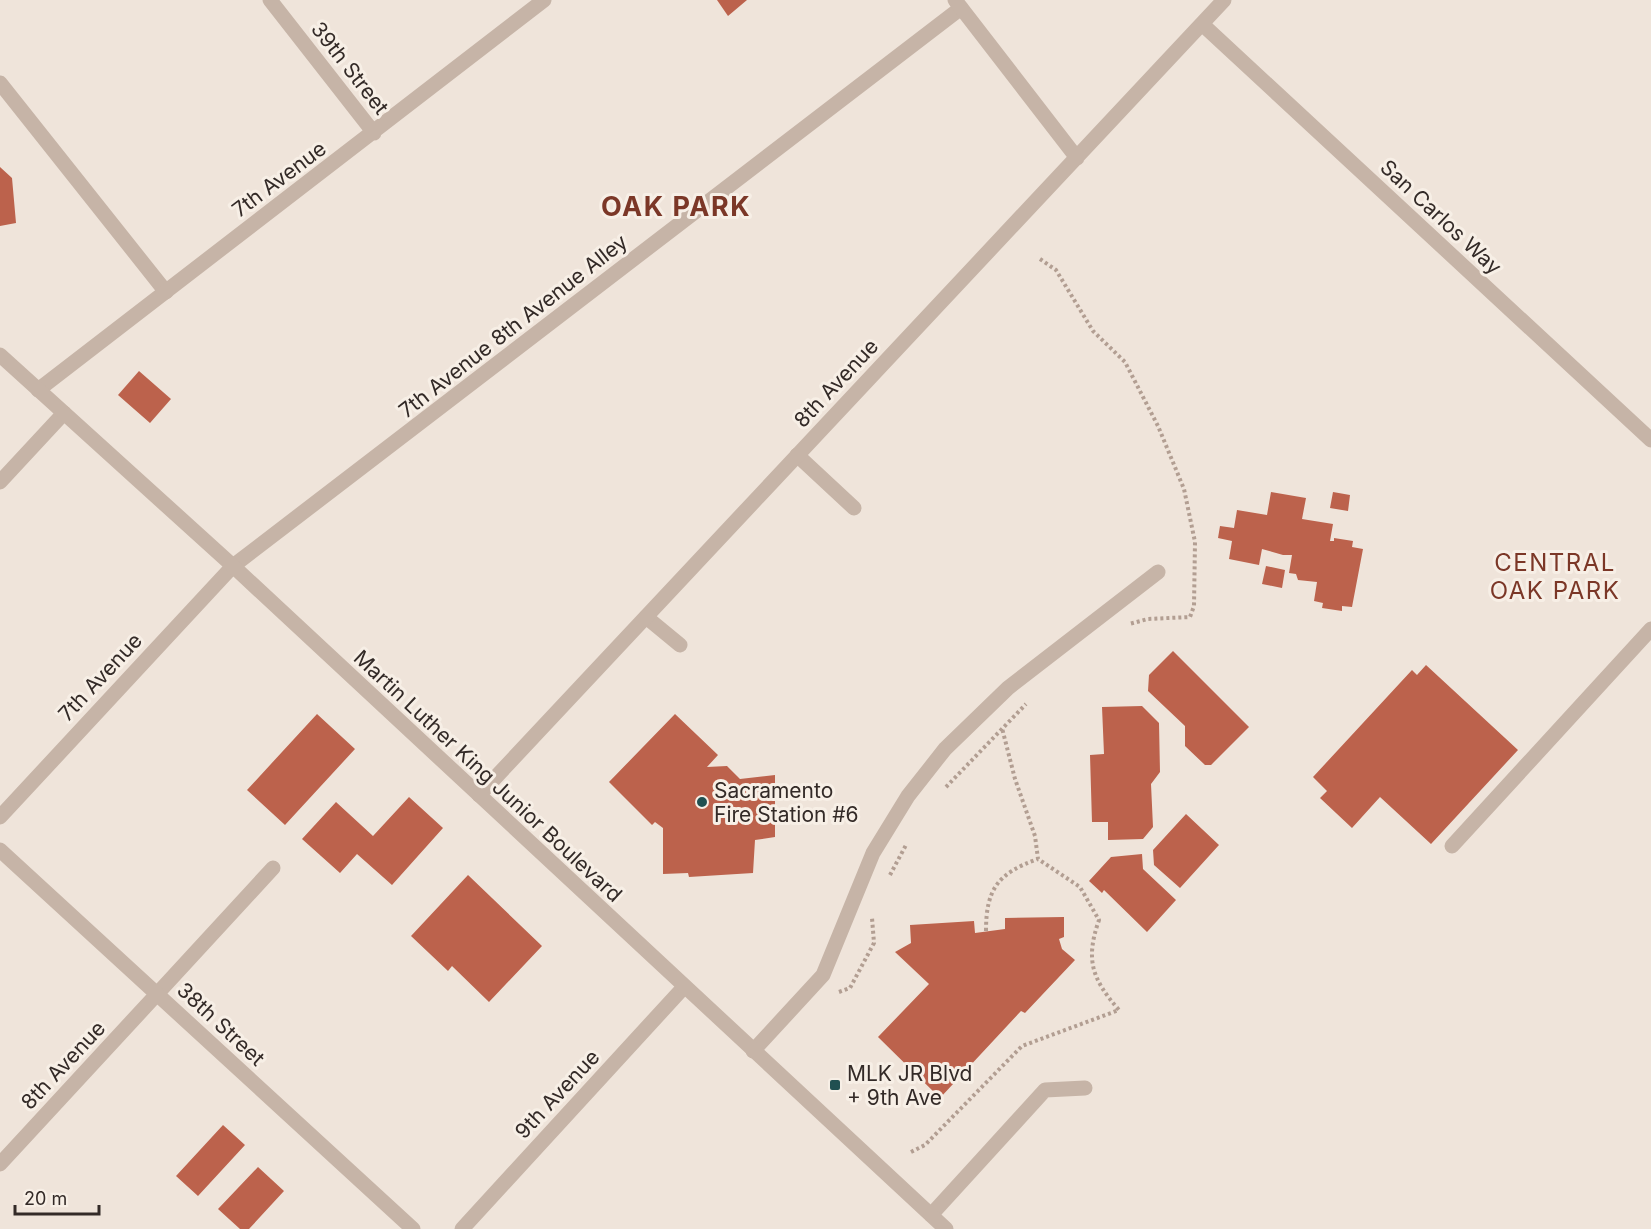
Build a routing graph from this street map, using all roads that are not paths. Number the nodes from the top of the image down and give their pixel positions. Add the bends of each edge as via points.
1 (270, 0) edge
2 (544, 0) edge
3 (1224, 0) edge
4 (958, 4) edge
5 (1202, 24) junction
6 (0, 83) edge
7 (374, 133) junction
8 (1077, 158) junction
9 (166, 292) junction
10 (0, 355) edge
11 (38, 390) junction
12 (64, 413) junction
13 (1651, 440) edge
14 (797, 455) junction
15 (0, 482) edge
16 (854, 508) dead end
17 (233, 566) junction
18 (1158, 572) dead end
19 (646, 617) junction
20 (1651, 629) edge
21 (680, 645) dead end
22 (479, 795) junction
23 (0, 817) edge
24 (1452, 846) dead end
25 (0, 849) edge
26 (273, 868) dead end
27 (684, 987) junction
28 (157, 994) junction
29 (753, 1051) junction
30 (1084, 1088) dead end
31 (0, 1164) edge
32 (931, 1215) junction
33 (413, 1229) edge
34 (462, 1229) edge
35 (946, 1229) edge

1 - 7 street, 39th Street
2 - 7 street, 7th Avenue
3 - 5 street, 8th Avenue
4 - 8 street
4 - 17 street, 7th Avenue 8th Avenue Alley
5 - 8 street, 8th Avenue
5 - 13 street, San Carlos Way
6 - 9 street
7 - 9 street, 7th Avenue
8 - 14 street, 8th Avenue
9 - 11 street, 7th Avenue
10 - 11 street, Martin Luther King Junior Boulevard
11 - 12 street, Martin Luther King Junior Boulevard
12 - 15 street
12 - 17 street, Martin Luther King Junior Boulevard
14 - 16 street
14 - 19 street, 8th Avenue
17 - 22 street, Martin Luther King Junior Boulevard
17 - 23 street, 7th Avenue
18 - 29 street via 1008,688 945,749 908,796 873,853 823,975
19 - 21 street
19 - 22 street, 8th Avenue
20 - 24 street
22 - 27 street, Martin Luther King Junior Boulevard
25 - 28 street, 38th Street
26 - 28 street, 8th Avenue
27 - 29 street, Martin Luther King Junior Boulevard
27 - 34 street, 9th Avenue
28 - 31 street, 8th Avenue
28 - 33 street, 38th Street
29 - 32 street, Martin Luther King Junior Boulevard
30 - 32 street via 1045,1090
32 - 35 street, Martin Luther King Junior Boulevard

